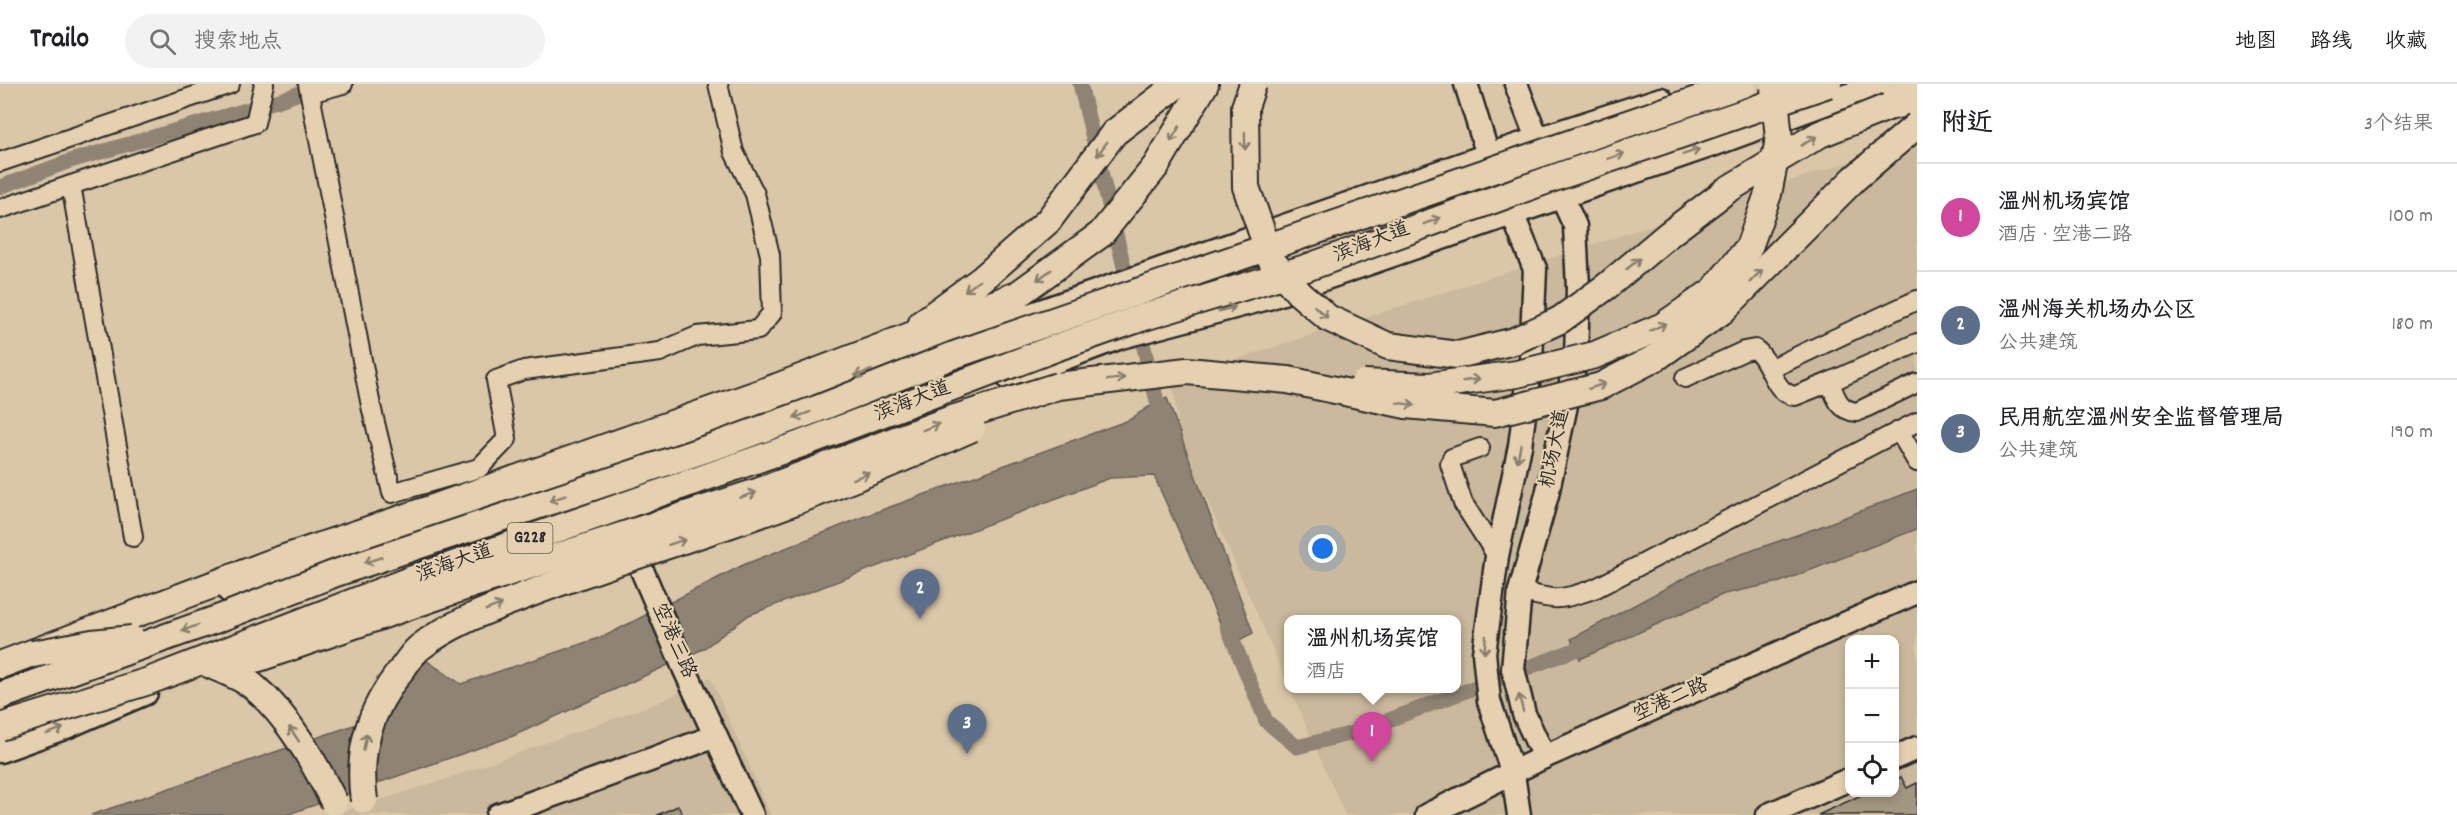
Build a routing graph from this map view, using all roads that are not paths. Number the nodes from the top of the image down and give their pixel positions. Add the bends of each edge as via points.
1 (230, 84) edge
2 (343, 84) edge
3 (718, 84) edge
4 (1178, 84) edge
5 (1205, 84) edge
6 (1253, 84) edge
7 (1466, 84) edge
8 (1516, 84) edge
9 (1705, 84) edge
10 (1743, 84) edge
11 (1774, 84) edge
12 (1828, 84) edge
13 (1879, 84) edge
14 (1917, 87) edge
15 (263, 90) edge
16 (310, 90) edge
17 (1917, 100) edge
18 (1802, 112) junction
19 (1917, 125) edge
20 (1537, 141) junction
21 (1488, 155) junction
22 (0, 162) edge
23 (71, 185) junction
24 (1562, 197) junction
25 (0, 209) edge
26 (1513, 214) junction
27 (1917, 300) edge
28 (1917, 343) edge
29 (892, 344) junction
30 (1770, 369) junction
31 (1685, 378) dead end
32 (1287, 380) junction
33 (1830, 382) junction
34 (1917, 383) edge
35 (1058, 386) junction
36 (1917, 422) edge
37 (1899, 431) junction
38 (1480, 448) dead end
39 (1917, 462) edge
40 (589, 468) junction
41 (613, 525) junction
42 (133, 537) dead end
43 (1497, 556) junction
44 (1520, 591) junction
45 (1917, 592) edge
46 (33, 654) junction
47 (0, 667) edge
48 (149, 681) junction
49 (0, 696) edge
50 (0, 727) edge
51 (709, 738) junction
52 (1917, 748) edge
53 (0, 751) edge
54 (1899, 756) edge
55 (1544, 757) junction
56 (1513, 774) junction
57 (1845, 780) edge
58 (368, 807) edge
59 (339, 811) edge
60 (498, 815) edge
61 (736, 815) edge
62 (752, 815) edge
63 (1427, 815) edge
64 (1520, 815) edge
65 (1768, 815) edge

1 - 22 street
2 - 16 street
3 - 16 street via 734,152 755,194 770,255 772,313 758,330 697,336 660,352 524,369 496,380 507,439 479,468 392,493 371,406
4 -> 29 highway via 1114,134 1048,221 982,279
5 -> 29 highway via 1156,166 1101,234 1017,295
6 -> 17 highway, bridge via 1245,107 1246,187 1272,261 1299,293 1328,318 1388,346 1458,355 1514,341 1560,320 1727,190 1820,134
7 - 21 main road, 机场大道
8 - 20 main road, 机场大道
9 - 20 main road
10 -> 49 highway, 滨海大道 / G228, bridge via 954,355 740,437 336,573
32 -> 11 highway, bridge via 1429,386 1517,374 1596,355 1663,326 1713,291 1749,247 1768,194 1779,139
48 -> 12 highway, 滨海大道 / G228, bridge via 413,579 801,444 1058,347 1306,268 1537,183
13 - 18 main road
14 - 18 main road
15 - 23 street via 255,123
24 -> 18 main road
32 -> 19 highway, bridge via 1406,405 1495,413 1601,386 1657,357 1722,311 1854,179
20 - 21 main road
20 - 24 main road, 机场大道
21 - 26 main road, 机场大道
21 -> 40 main road
23 - 25 street
23 - 42 street
24 - 26 main road
24 - 44 main road, 机场大道 via 1575,226 1576,358 1547,495
41 -> 26 main road via 1121,338 1268,298
26 -> 43 main road, 机场大道 via 1535,269 1535,280 1531,361 1520,446
27 - 30 street
28 - 33 street
29 - 46 highway, bridge via 273,562
30 - 31 street via 1759,352 1749,350
30 - 33 street via 1778,385 1790,395
35 -> 32 highway via 1187,371
33 - 34 street via 1838,402 1850,412
48 -> 35 highway, bridge via 259,658 760,491 949,420
58 -> 35 highway, bridge via 361,774 365,737 378,705 418,649 463,619 604,565 831,488 980,425
36 - 37 street
37 - 39 street
37 - 44 street via 1596,588 1551,600
38 - 43 street via 1452,458 1450,464 1463,503
40 - 41 main road, 空港三路
40 - 47 main road
41 - 51 main road, 空港三路
53 -> 41 main road via 132,698
43 -> 56 main road, 机场大道 via 1484,653 1489,701
55 -> 44 main road, 机场大道 via 1524,714 1512,669
45 - 55 main road, 空港二路
46 - 47 highway
59 -> 46 highway, bridge via 287,723 254,687 194,657 133,639
48 - 50 highway, 滨海大道 / G228, bridge
51 - 60 main road
51 - 61 main road, 空港三路
51 - 62 main road, 空港三路
52 - 54 main road
55 - 56 main road, 空港二路
56 - 63 main road, 空港二路
56 - 64 main road, 机场大道
57 - 65 main road

